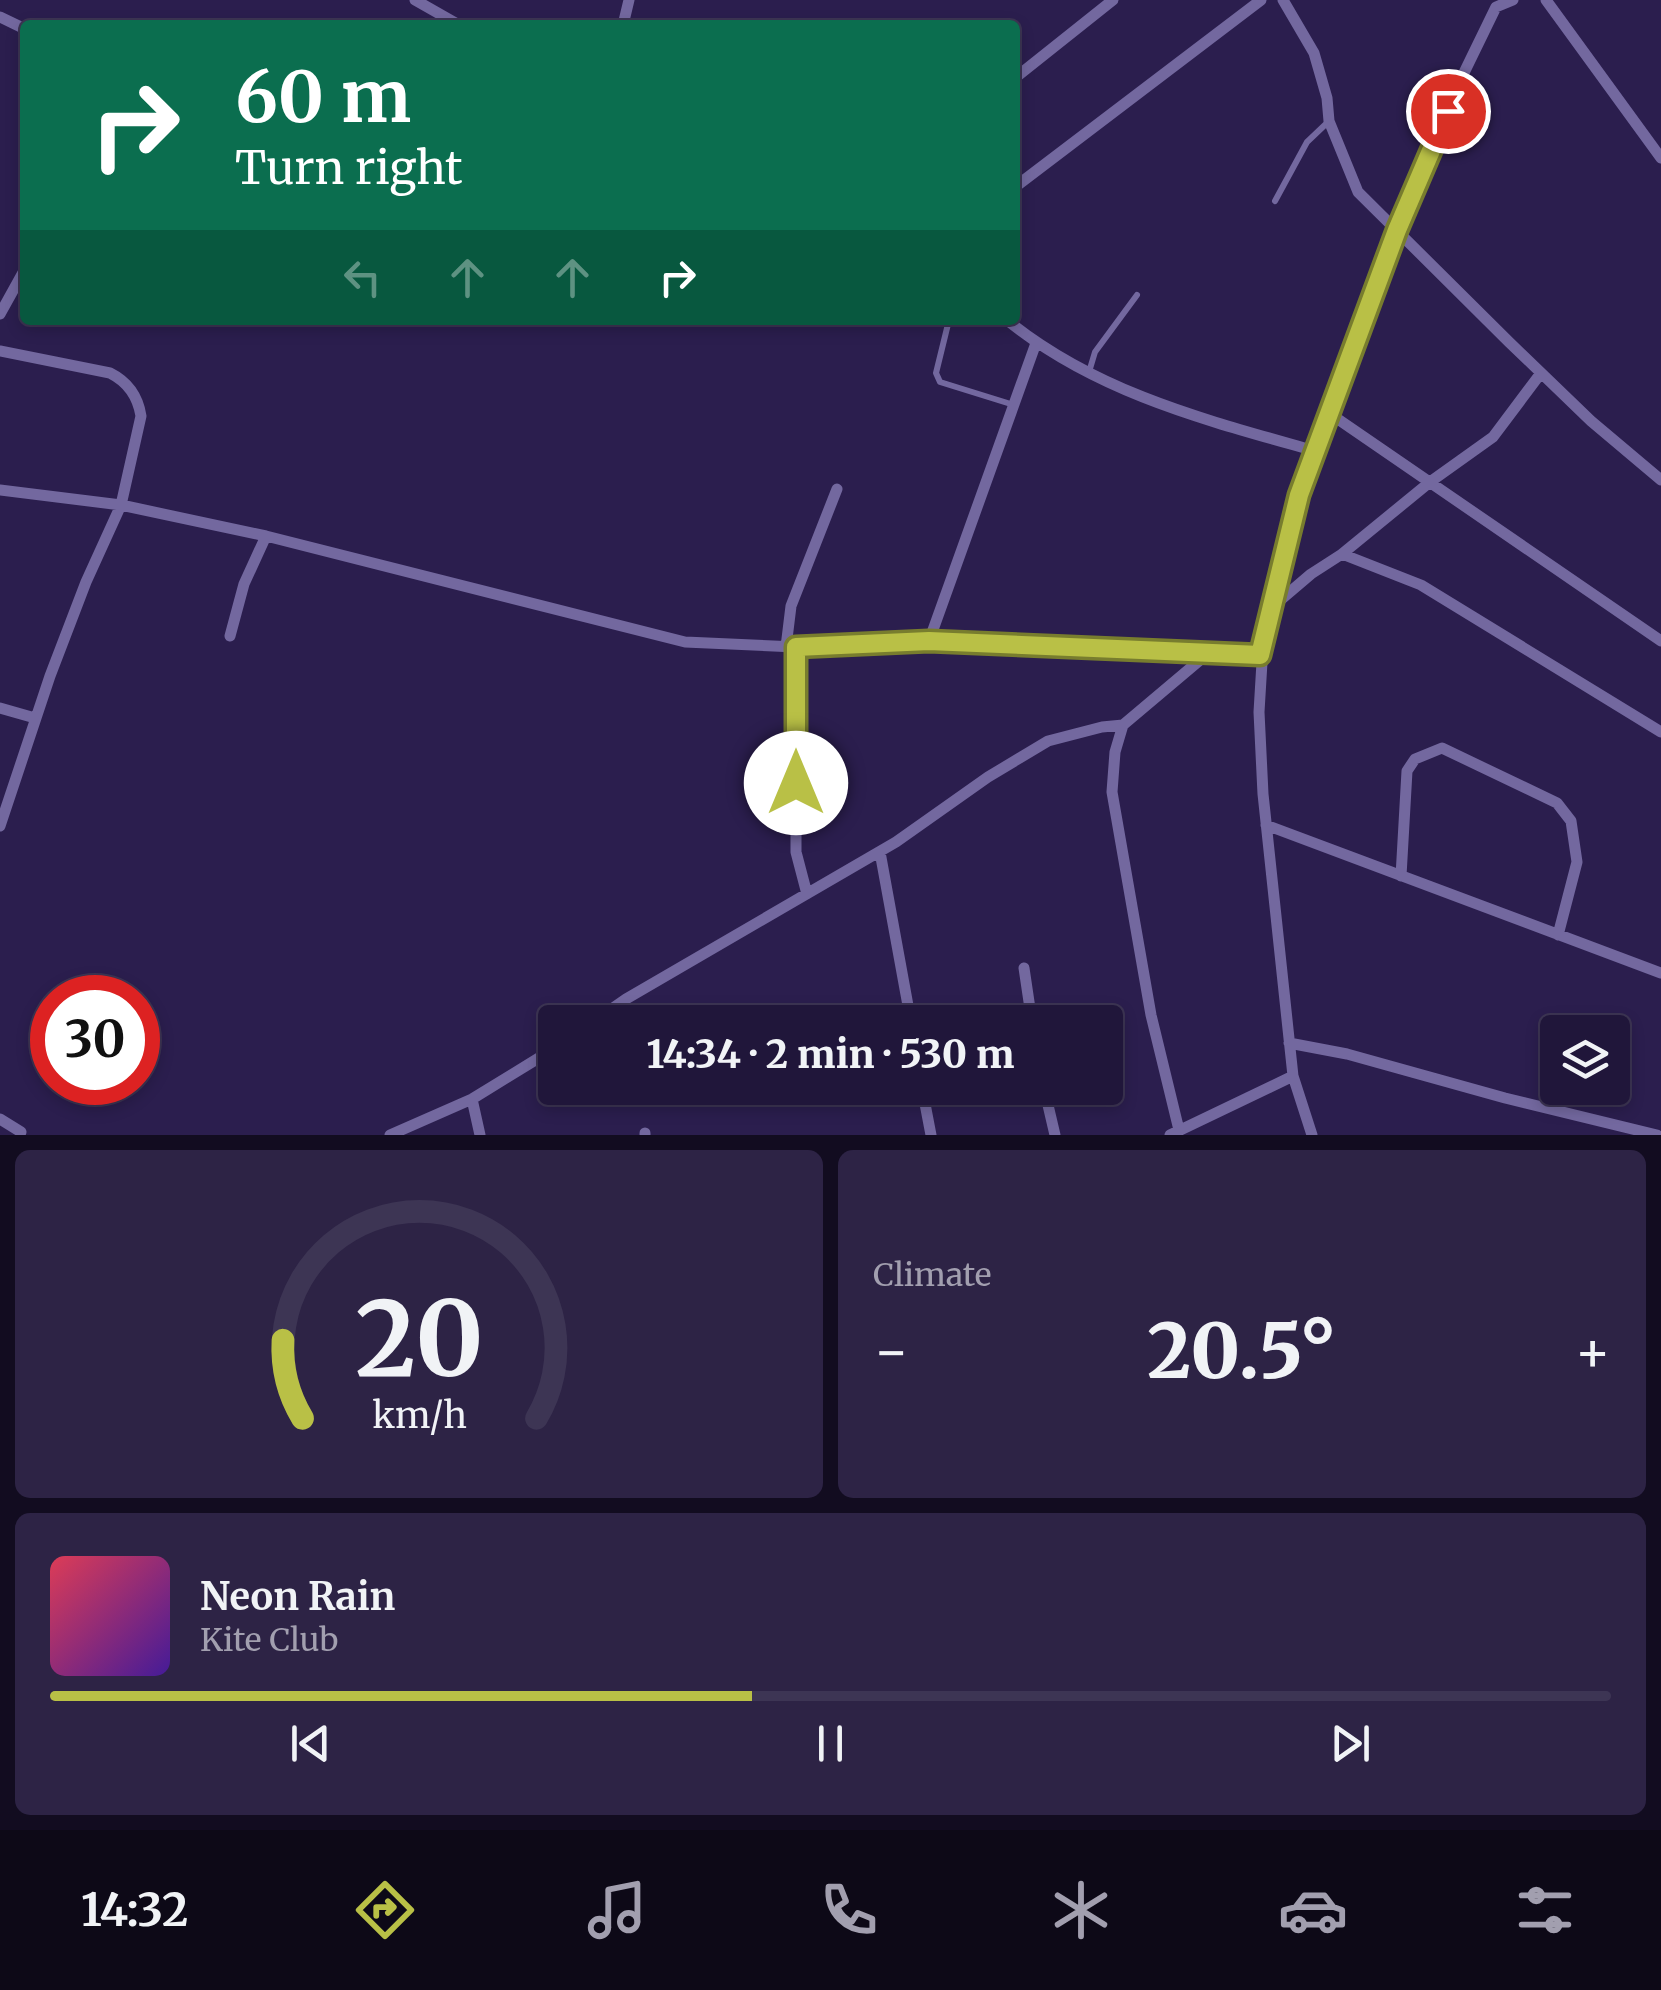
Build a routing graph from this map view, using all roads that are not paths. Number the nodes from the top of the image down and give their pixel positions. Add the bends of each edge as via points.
1 (415, 0) edge
2 (1112, 0) edge
3 (1262, 0) edge
4 (1282, 0) edge
5 (1512, 0) edge
6 (1546, 0) edge
7 (1496, 3) edge
8 (450, 20) edge
9 (1020, 74) edge
10 (1329, 120) junction
11 (1661, 158) edge
12 (1020, 183) edge
13 (1275, 201) dead end
14 (1397, 230) junction
15 (20, 278) edge
16 (1137, 295) dead end
17 (0, 314) edge
18 (948, 325) edge
19 (1013, 325) edge
20 (1036, 343) junction
21 (0, 350) edge
22 (1541, 372) junction
23 (1089, 373) junction
24 (1014, 405) junction
25 (1330, 414) junction
26 (1315, 450) junction
27 (1661, 480) edge
28 (1430, 482) junction
29 (0, 490) edge
30 (837, 490) dead end
31 (121, 505) junction
32 (266, 536) junction
33 (1342, 554) junction
34 (1270, 610) junction
35 (230, 636) dead end
36 (929, 641) junction
37 (1661, 641) edge
38 (791, 647) junction
39 (1206, 655) junction
40 (1260, 655) junction
41 (0, 708) edge
42 (35, 718) junction
43 (1124, 725) junction
44 (1661, 732) edge
45 (1266, 825) junction
46 (0, 826) edge
47 (880, 852) junction
48 (1401, 876) junction
49 (807, 894) junction
50 (1558, 935) junction
51 (1024, 968) dead end
52 (1661, 973) edge
53 (621, 1005) edge
54 (907, 1005) edge
55 (1029, 1005) edge
56 (1289, 1043) junction
57 (538, 1058) edge
58 (1293, 1076) junction
59 (472, 1099) junction
60 (925, 1105) edge
61 (1048, 1105) edge
62 (0, 1119) edge
63 (21, 1132) dead end
64 (1175, 1132) edge
65 (390, 1135) edge
66 (480, 1135) edge
67 (931, 1135) edge
68 (1055, 1135) edge
69 (1313, 1135) edge
70 (1656, 1135) edge

1 - 8 street
2 - 9 street
3 - 12 street
4 - 10 street via 1314,54
5 - 7 street
6 - 11 street
7 - 14 street
10 - 13 lane via 1307,142
10 - 14 street via 1358,192
14 - 22 street
14 - 25 street
15 - 17 street
16 - 23 lane via 1095,352
18 - 24 lane via 936,372 940,382
19 - 20 street
20 - 23 street
20 - 24 street
21 - 31 street via 110,373 132,391 141,416
22 - 27 street
22 - 28 street via 1493,437
23 - 26 street via 1191,417
24 - 36 street
25 - 26 street
25 - 28 street
26 - 34 street
28 - 33 street
28 - 37 street
29 - 31 street
30 - 38 street via 790,606
31 - 32 street
31 - 42 street
32 - 35 street
32 - 38 street via 685,642
33 - 34 street
33 - 44 street via 1422,586
34 - 40 street
36 - 38 street
36 - 39 street
38 - 49 street via 796,852
39 - 40 street
39 - 43 street
40 - 45 street
41 - 42 street
42 - 46 street
43 - 47 street via 1048,742
43 - 64 street via 1112,792
45 - 48 street
45 - 56 street
47 - 49 street
47 - 54 street
48 - 50 street
48 - 50 street via 1407,772 1415,760 1442,748 1557,803 1572,821 1578,862
49 - 53 street
50 - 52 street
51 - 55 street
56 - 58 street
56 - 70 street
57 - 59 street
58 - 64 street
58 - 69 street
59 - 65 street
59 - 66 street
60 - 67 street
61 - 68 street
62 - 63 street

